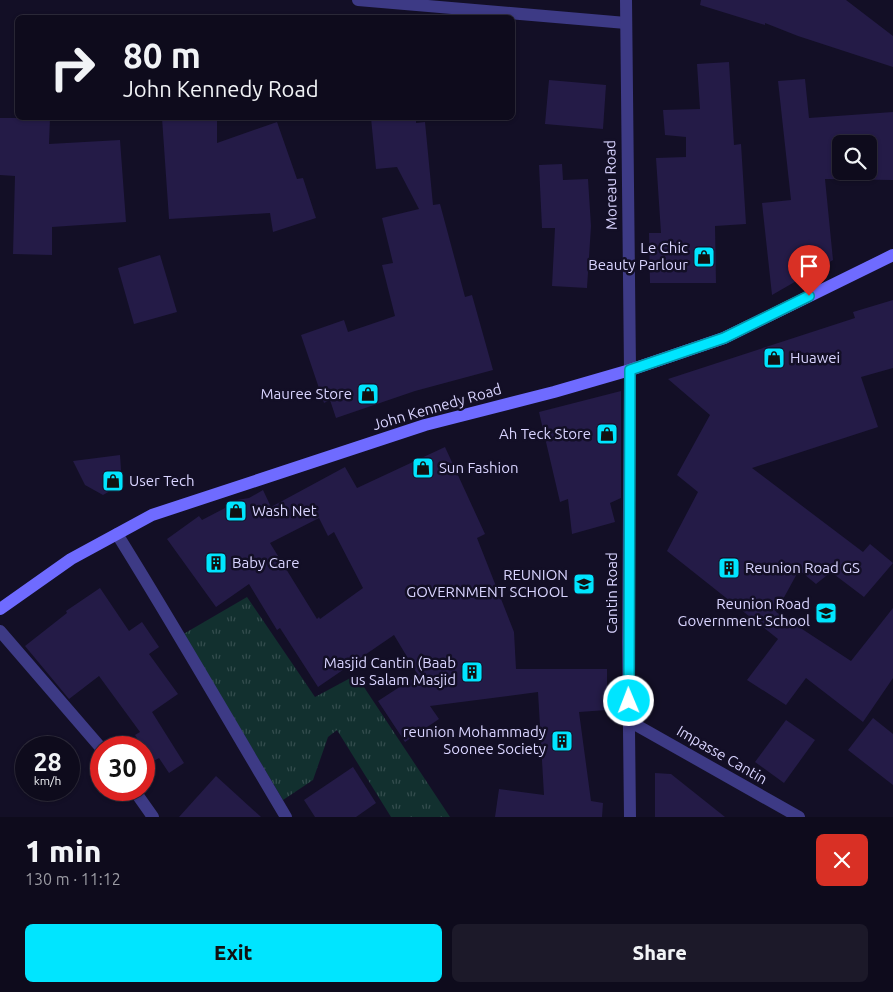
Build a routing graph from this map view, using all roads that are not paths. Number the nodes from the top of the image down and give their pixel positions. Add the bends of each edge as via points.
1 (358, 0) edge
2 (626, 0) edge
3 (626, 23) junction
4 (893, 254) edge
5 (630, 370) junction
6 (117, 534) junction
7 (0, 609) edge
8 (0, 631) edge
9 (629, 721) junction
10 (91, 736) edge
11 (142, 801) edge
12 (153, 817) edge
13 (286, 817) edge
14 (630, 817) edge
15 (799, 817) edge

1 - 3 street
2 - 3 street, Moreau Road
3 - 5 street, Moreau Road
4 - 5 main road, John Kennedy Road via 724,338
5 - 6 main road, John Kennedy Road via 398,434 152,515
5 - 9 street, Cantin Road
6 - 7 main road, John Kennedy Road via 71,559
6 - 13 street
8 - 10 street
9 - 14 street, Cantin Road
9 - 15 street, Impasse Cantin
11 - 12 street

